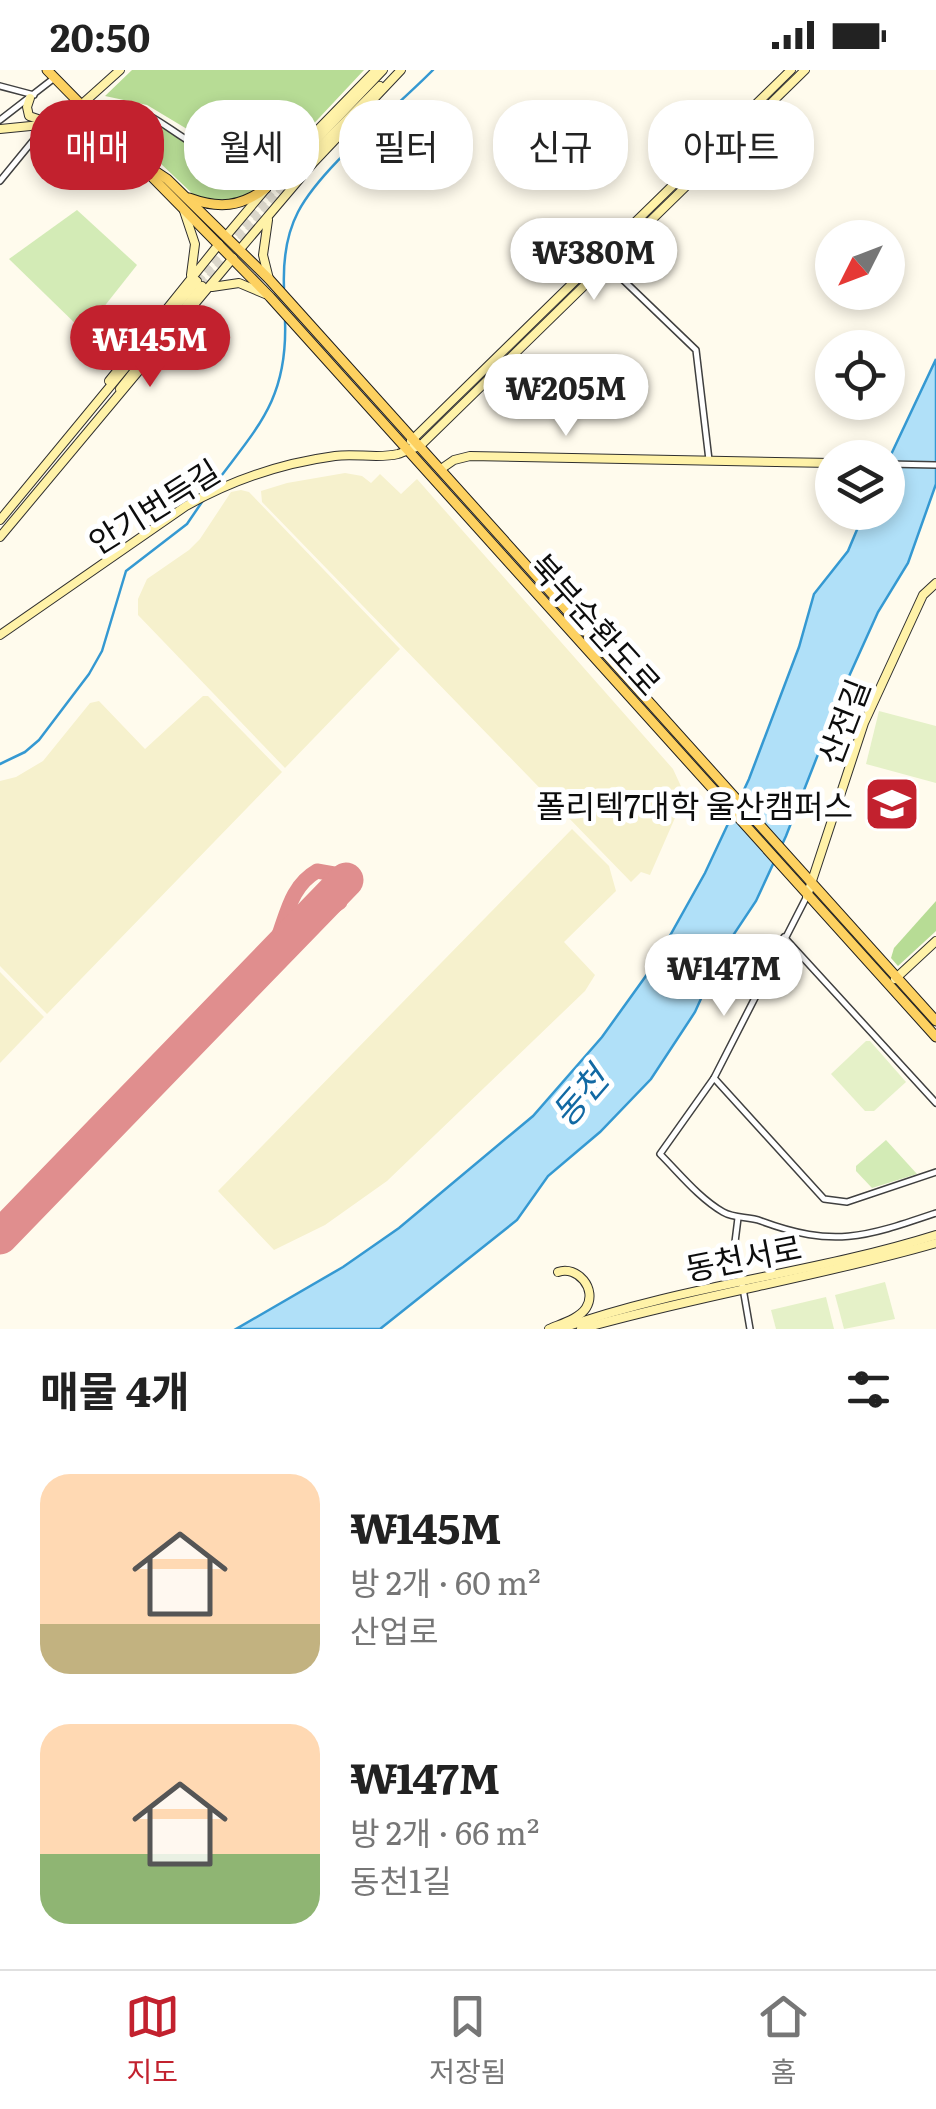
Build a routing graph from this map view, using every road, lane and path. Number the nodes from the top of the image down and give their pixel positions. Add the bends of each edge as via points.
1 (120, 70) edge
2 (380, 70) edge
3 (399, 70) edge
4 (791, 70) edge
5 (805, 70) edge
6 (51, 74) edge
7 (0, 86) edge
8 (32, 97) junction
9 (30, 100) edge
10 (80, 100) edge
11 (90, 100) edge
12 (0, 120) edge
13 (30, 127) edge
14 (0, 129) edge
15 (319, 132) edge
16 (30, 148) edge
17 (164, 179) edge
18 (0, 181) edge
19 (164, 187) edge
20 (263, 190) edge
21 (264, 190) edge
22 (185, 196) junction
23 (182, 207) junction
24 (274, 207) junction
25 (576, 228) dead end
26 (223, 239) junction
27 (241, 248) junction
28 (233, 258) junction
29 (604, 260) junction
30 (271, 281) junction
31 (186, 285) junction
32 (201, 287) junction
33 (272, 299) junction
34 (416, 442) junction
35 (407, 449) junction
36 (59, 455) junction
37 (708, 460) junction
38 (815, 463) edge
39 (905, 464) edge
40 (936, 465) edge
41 (441, 469) junction
42 (0, 520) edge
43 (0, 537) edge
44 (936, 583) edge
45 (0, 635) edge
46 (699, 766) junction
47 (813, 886) junction
48 (807, 896) junction
49 (784, 938) junction
50 (936, 943) edge
51 (892, 981) junction
52 (936, 1021) edge
53 (936, 1037) edge
54 (714, 1078) junction
55 (936, 1104) edge
56 (936, 1172) edge
57 (936, 1213) edge
58 (738, 1218) junction
59 (936, 1235) edge
60 (936, 1243) edge
61 (558, 1272) dead end
62 (742, 1285) junction
63 (549, 1329) edge
64 (560, 1329) edge
65 (582, 1329) edge
66 (750, 1329) edge

1 - 11 main road
2 - 3 main road via 307,155
2 - 15 main road
3 - 24 main road
4 - 29 main road
5 - 29 main road
6 - 8 street
6 - 10 main road
7 - 8 street
8 - 9 main road
8 - 12 street
13 - 14 main road
16 - 18 street
17 - 22 main road
19 - 23 main road
20 - 22 main road via 228,206
21 - 26 main road
22 - 26 main road
23 - 26 main road
23 - 31 main road via 195,244
24 - 27 main road
24 - 30 main road via 263,255
25 - 29 street
26 - 27 main road, 북부순환도로
26 - 28 main road, 북부순환도로
26 - 31 main road
27 - 28 main road
27 - 30 main road, 북부순환도로
28 - 32 main road
28 - 33 main road, 북부순환도로
29 - 34 main road
29 - 37 street via 696,350
30 - 34 main road, 북부순환도로
31 - 36 main road
32 - 33 main road via 232,283
32 - 36 main road via 105,415
33 - 35 main road, 북부순환도로
34 - 35 main road
34 - 41 main road, 북부순환도로
35 - 45 main road, 안기번득길 via 317,459 229,484 186,506
35 - 46 main road, 북부순환도로
36 - 42 main road
36 - 43 main road
37 - 38 main road
37 - 41 main road via 470,456
39 - 40 street
41 - 46 main road, 북부순환도로
44 - 47 main road, 산전길 via 923,595 864,723
46 - 47 main road, 북부순환도로
46 - 48 main road, 북부순환도로
47 - 48 main road, 산전길
47 - 51 main road, 북부순환도로
48 - 49 street
48 - 51 main road, 북부순환도로
49 - 54 street
49 - 55 street
50 - 51 main road
51 - 52 main road, 북부순환도로
51 - 53 main road, 북부순환도로
54 - 56 street via 817,1193 832,1201 848,1202
54 - 58 street via 660,1154 710,1203
57 - 58 street via 828,1238
58 - 62 street
59 - 62 main road, 동천서로
60 - 62 main road, 동천서로 via 846,1268
61 - 63 main road via 576,1272 589,1302
62 - 64 main road, 동천서로 via 680,1292
62 - 65 main road, 동천서로
62 - 66 street

